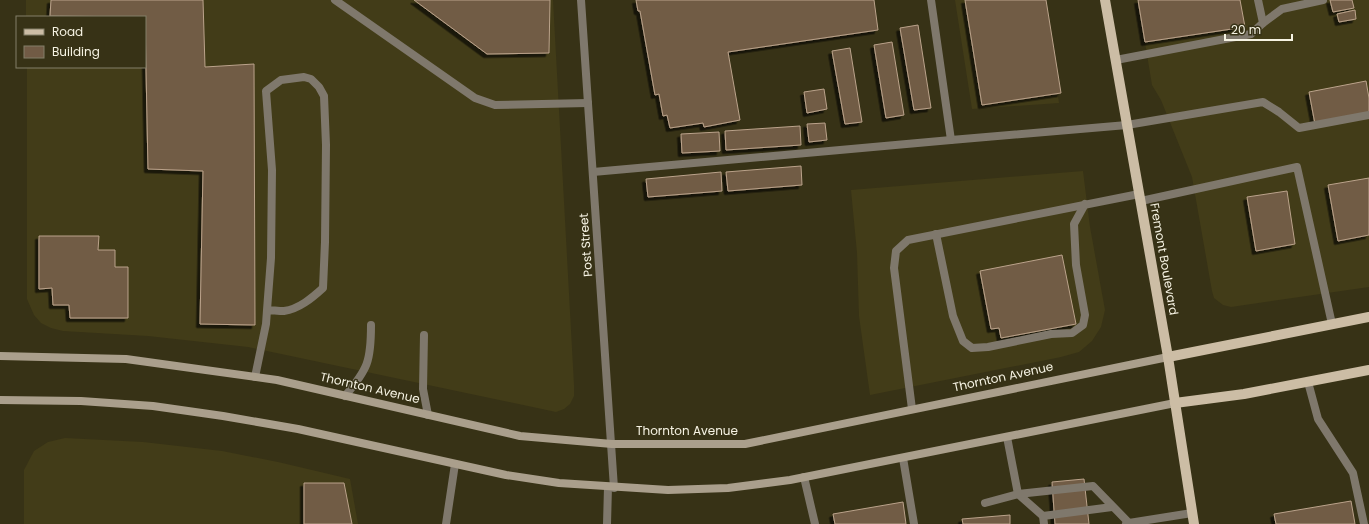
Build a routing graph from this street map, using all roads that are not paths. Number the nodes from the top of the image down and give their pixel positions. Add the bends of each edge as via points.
1 (335, 0) edge
2 (581, 0) edge
3 (931, 0) edge
4 (1105, 0) edge
5 (1258, 0) edge
6 (1323, 0) edge
7 (1263, 22) junction
8 (1116, 60) junction
9 (588, 103) junction
10 (1369, 115) edge
11 (1127, 125) junction
12 (951, 140) junction
13 (593, 172) junction
14 (1140, 198) junction
15 (1085, 204) junction
16 (936, 234) junction
17 (267, 310) junction
18 (1369, 317) edge
19 (1332, 324) junction
20 (371, 326) dead end
21 (424, 335) dead end
22 (0, 356) edge
23 (1168, 357) junction
24 (1369, 370) edge
25 (255, 377) junction
26 (1308, 382) junction
27 (345, 396) junction
28 (0, 400) edge
29 (1175, 403) junction
30 (912, 410) junction
31 (428, 415) junction
32 (1007, 437) junction
33 (612, 444) junction
34 (904, 458) junction
35 (455, 464) junction
36 (804, 477) junction
37 (611, 487) junction
38 (1018, 494) junction
39 (985, 503) dead end
40 (1112, 507) junction
41 (1192, 513) junction
42 (1043, 520) edge
43 (1127, 523) edge
44 (446, 524) edge
45 (607, 524) edge
46 (815, 524) edge
47 (914, 524) edge
48 (1194, 524) edge
49 (1364, 524) edge

1 - 9 street via 475,98 495,105
2 - 9 street, Post Street
3 - 12 street
4 - 8 main road, Fremont Boulevard
5 - 7 street
6 - 7 street via 1282,9
7 - 8 street via 1251,34
8 - 11 main road, Fremont Boulevard
9 - 13 street, Post Street
10 - 11 street via 1299,128 1263,102
11 - 12 street
11 - 14 main road, Fremont Boulevard
12 - 13 street
13 - 33 street, Post Street
14 - 15 street
14 - 19 street via 1297,167
14 - 23 main road, Fremont Boulevard
15 - 16 street
15 - 16 street via 1074,224 1076,265 1085,315 1083,325 1072,333 1051,334 988,348 972,348 963,341 953,316
16 - 30 street via 908,240 896,251 894,268
17 - 17 street via 284,311 301,305 323,288 326,145 324,96 311,79 304,77 282,80 266,91 272,170
17 - 25 street
18 - 19 main road, Thornton Avenue
19 - 23 main road, Thornton Avenue
20 - 27 street via 371,346 367,364 360,378
21 - 31 street via 423,389
22 - 25 street, Thornton Avenue via 126,359
23 - 29 main road, Fremont Boulevard
23 - 30 street, Thornton Avenue
24 - 26 main road
25 - 27 street, Thornton Avenue
26 - 29 main road
26 - 49 street via 1318,419 1353,473
27 - 31 street, Thornton Avenue
28 - 35 street via 81,401 153,406 298,429
29 - 32 street
29 - 41 main road, Fremont Boulevard
30 - 33 street, Thornton Avenue via 745,444
31 - 33 street, Thornton Avenue via 520,436
32 - 34 street
32 - 38 street
33 - 37 street, Post Street
34 - 36 street
34 - 47 street
35 - 37 street via 559,483
35 - 44 street
36 - 37 street via 728,488 668,490
36 - 46 street
37 - 45 street, Post Street
38 - 39 street
38 - 40 street via 1093,486
38 - 42 street
40 - 42 street
40 - 43 street
41 - 43 street
41 - 48 main road, Fremont Boulevard

